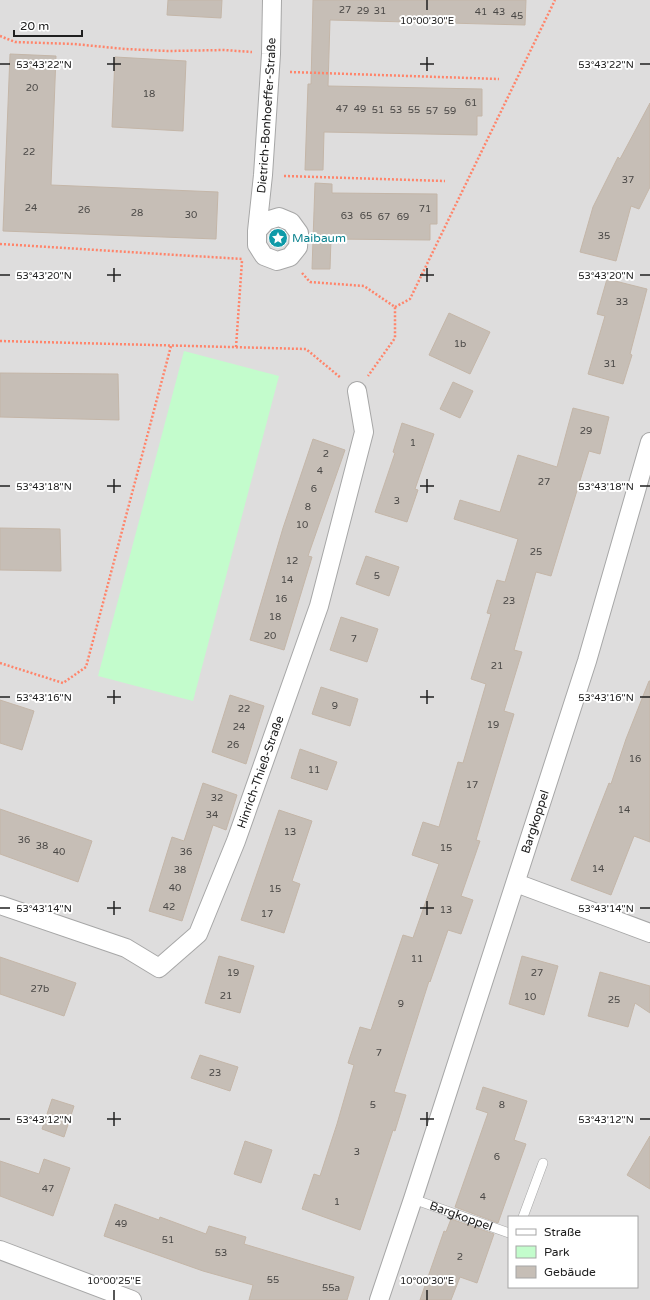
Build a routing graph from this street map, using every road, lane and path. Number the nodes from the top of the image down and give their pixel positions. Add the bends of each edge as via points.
1 (272, 0) edge
2 (555, 0) edge
3 (0, 36) edge
4 (270, 63) junction
5 (499, 79) dead end
6 (263, 175) junction
7 (445, 181) dead end
8 (257, 238) junction
9 (0, 244) edge
10 (290, 257) junction
11 (242, 259) junction
12 (395, 307) junction
13 (0, 341) edge
14 (171, 346) junction
15 (236, 347) junction
16 (357, 391) junction
17 (650, 442) edge
18 (0, 663) edge
19 (516, 883) junction
20 (0, 905) edge
21 (650, 933) edge
22 (543, 1164) dead end
23 (413, 1199) junction
24 (524, 1216) edge
25 (508, 1233) edge
26 (0, 1250) edge
27 (129, 1299) edge
28 (379, 1300) edge

1 - 4 street, Dietrich-Bonhoeffer-Straße
2 - 12 path via 410,299
3 - 4 path via 14,42 124,49 224,50
4 - 5 path
4 - 6 street, Dietrich-Bonhoeffer-Straße
6 - 7 path
6 - 8 street, Dietrich-Bonhoeffer-Straße
8 - 10 street via 264,256 277,261
8 - 10 street via 266,221 279,217 292,222 299,233 298,247
8 - 11 path
9 - 11 path
10 - 12 path via 310,282 364,286
11 - 15 path
12 - 16 path via 395,338
13 - 14 path
14 - 15 path
14 - 18 path via 86,667 63,683
15 - 16 path via 306,349
16 - 20 street, Hinrich-Thieß-Straße via 364,432 319,606 236,841 198,934 159,968 126,948
17 - 19 street, Bargkoppel via 587,661
19 - 21 street
19 - 23 street, Bargkoppel
22 - 24 lane
23 - 25 lane, Bargkoppel
23 - 28 street, Bargkoppel
26 - 27 street

